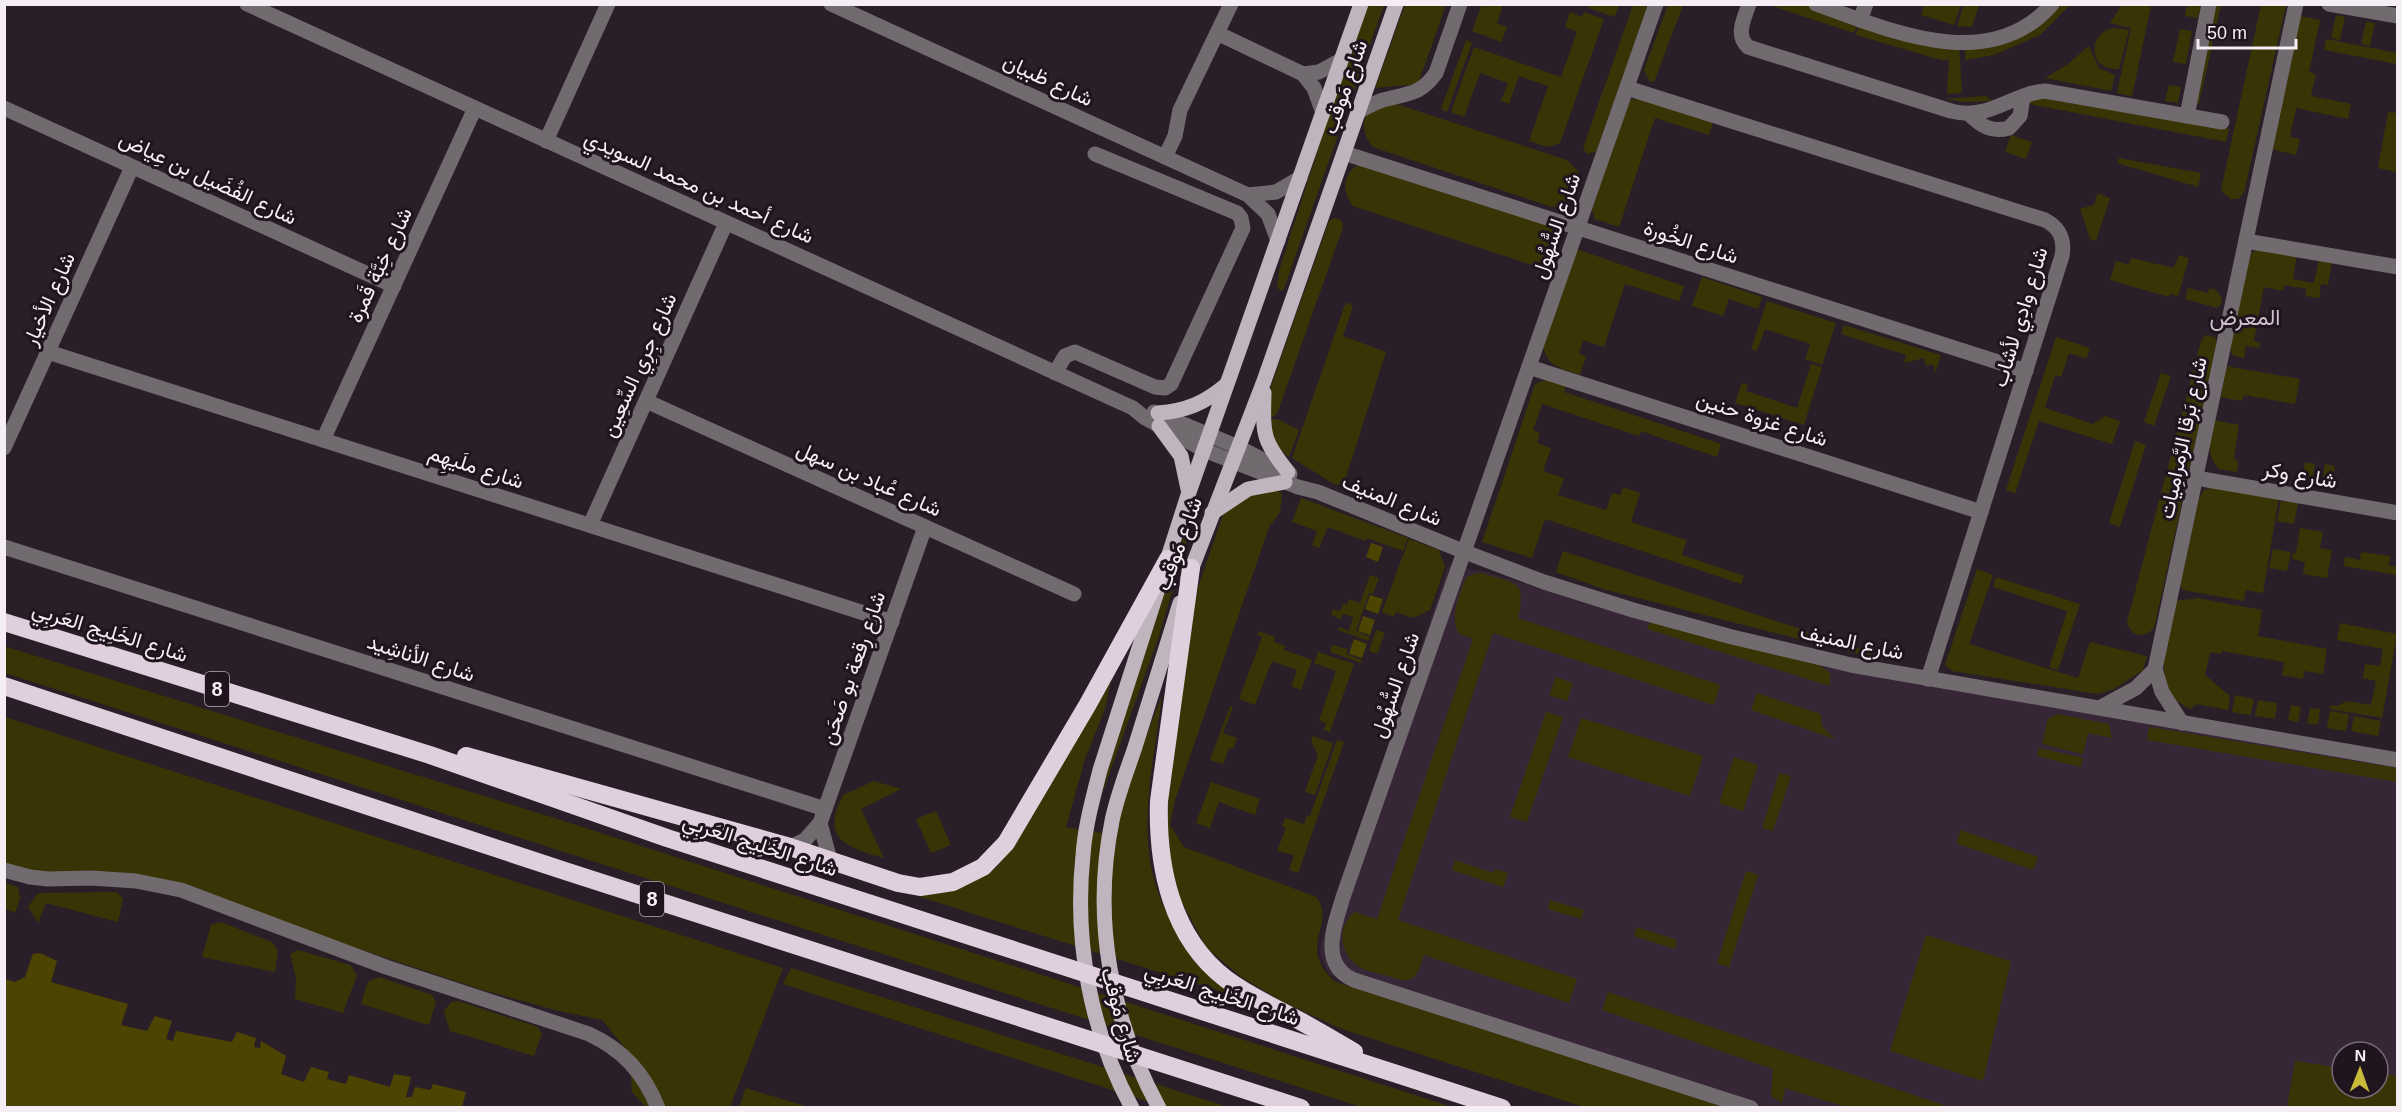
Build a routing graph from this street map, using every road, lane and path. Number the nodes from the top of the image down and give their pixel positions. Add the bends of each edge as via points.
1 (248, 4) edge
2 (609, 4) edge
3 (831, 4) edge
4 (1231, 4) edge
5 (1396, 4) edge
6 (1460, 4) edge
7 (1656, 4) edge
8 (1749, 4) edge
9 (1816, 4) edge
10 (1866, 4) edge
11 (2052, 4) edge
12 (2209, 4) edge
13 (2296, 4) edge
14 (2328, 4) edge
15 (1359, 6) edge
16 (2397, 16) edge
17 (1860, 20) junction
18 (1217, 33) junction
19 (1341, 60) junction
20 (1303, 74) junction
21 (1627, 88) junction
22 (2023, 97) junction
23 (4, 108) edge
24 (475, 108) junction
25 (1358, 112) junction
26 (1323, 113) junction
27 (1969, 114) junction
28 (2187, 116) junction
29 (2222, 122) dead end
30 (546, 141) junction
31 (1344, 153) junction
32 (1095, 154) dead end
33 (1161, 155) junction
34 (132, 167) junction
35 (1147, 175) junction
36 (1300, 178) junction
37 (1248, 195) junction
38 (726, 223) junction
39 (1578, 228) junction
40 (1278, 241) junction
41 (2246, 241) junction
42 (2397, 267) edge
43 (394, 286) junction
44 (48, 352) junction
45 (1529, 367) junction
46 (2026, 371) junction
47 (1055, 373) junction
48 (1264, 381) junction
49 (1228, 383) junction
50 (646, 401) junction
51 (1159, 420) junction
52 (1210, 434) junction
53 (323, 440) junction
54 (4, 448) edge
55 (1204, 450) junction
56 (1235, 454) junction
57 (1286, 477) junction
58 (2196, 478) junction
59 (1188, 495) junction
60 (1981, 512) junction
61 (1212, 513) junction
62 (2397, 513) edge
63 (590, 525) junction
64 (925, 527) junction
65 (4, 547) edge
66 (1465, 552) junction
67 (1168, 559) junction
68 (1191, 568) junction
69 (1074, 594) dead end
70 (4, 622) edge
71 (892, 622) junction
72 (2155, 669) junction
73 (1928, 679) junction
74 (4, 686) edge
75 (2101, 707) junction
76 (2182, 723) junction
77 (430, 755) junction
78 (2397, 760) edge
79 (823, 816) junction
80 (790, 847) junction
81 (830, 860) junction
82 (4, 870) edge
83 (1387, 1071) junction
84 (658, 1107) edge
85 (1132, 1107) edge
86 (1159, 1107) edge
87 (1301, 1107) edge
88 (1502, 1107) edge
89 (1751, 1107) edge

1 - 24 street, شارع أحمد بن محمد السويدي
2 - 30 street
3 - 33 street, شارع ظبيان
4 - 18 street
5 - 25 main road, شارع مَوقب
6 - 25 street via 1436,73 1429,82 1412,94 1380,101
7 - 21 street, شارع السُّهُول
8 - 27 street via 1740,32 1748,47
9 - 17 street
10 - 17 street
11 - 17 street via 2027,26 1980,43 1929,40
12 - 28 street
13 - 41 street, شارع بَرقا الرَّمرامِيات
14 - 16 street
15 - 19 main road, شارع مَوقب
18 - 20 street
18 - 33 street via 1180,110 1175,136
19 - 20 street via 1319,72
19 - 26 main road, شارع مَوقب
20 - 26 street via 1314,88
21 - 39 street, شارع السُّهُول
21 - 46 street, شارع وادِي لأشاب via 2053,224 2063,238 2062,256
22 - 27 street via 1989,111
22 - 27 street via 2020,117 2001,131 1991,130
22 - 28 street via 2053,92
23 - 34 street, شارع الفُضَيل بن عِياض
24 - 30 street, شارع أحمد بن محمد السويدي
24 - 43 street, شارع خِبَّة قَمرة
25 - 31 main road, شارع مَوقب
26 - 36 main road, شارع مَوقب
28 - 29 street
30 - 38 street, شارع أحمد بن محمد السويدي
31 - 39 street, شارع الخُورة
31 - 48 main road, شارع مَوقب
32 - 35 street
33 - 35 street
33 - 37 street, شارع ظبيان
34 - 43 street, شارع الفُضَيل بن عِياض
34 - 44 street, شارع الأخيار
35 - 47 street via 1237,213 1243,222 1174,382 1164,388 1155,387 1075,352 1065,356
36 - 37 street via 1276,192
36 - 40 main road, شارع مَوقب
37 - 40 street, شارع ظبيان via 1269,214
38 - 47 street, شارع أحمد بن محمد السويدي
38 - 50 street, شارع جِرِي السِّعِين
39 - 45 street, شارع السُّهُول
39 - 46 street, شارع الخُورة
40 - 49 main road, شارع مَوقب
41 - 42 street
41 - 58 street, شارع بَرقا الرَّمرامِيات
43 - 53 street, شارع خِبَّة قَمرة
44 - 53 street, شارع ملَيهِم
44 - 54 street, شارع الأخيار
45 - 60 street, شارع غزوة حنين
45 - 66 street, شارع السُّهُول
46 - 60 street, شارع وادِي لأشاب
47 - 51 street, شارع أحمد بن محمد السويدي via 1133,408 1145,408
48 - 56 main road, شارع مَوقب
48 - 57 main road via 1264,437
49 - 51 main road via 1196,406
49 - 52 main road, شارع مَوقب
50 - 63 street, شارع جِرِي السِّعِين
50 - 64 street, شارع عُباد بن سهل
51 - 52 street, شارع أحمد بن محمد السويدي
51 - 55 street, شارع أحمد بن محمد السويدي
51 - 59 main road via 1181,456
52 - 55 main road, شارع مَوقب
52 - 56 street, شارع المنيف
53 - 63 street, شارع ملَيهِم
55 - 56 street, شارع المنيف
55 - 59 main road, شارع مَوقب
56 - 57 street, شارع المنيف
56 - 61 main road, شارع مَوقب
57 - 61 main road via 1248,489
57 - 66 street, شارع المنيف
58 - 62 street, شارع وكر
58 - 72 street, شارع بَرقا الرَّمرامِيات
59 - 67 main road, شارع مَوقب
60 - 73 street, شارع وادِي لأشاب
61 - 68 main road, شارع مَوقب
63 - 71 street, شارع ملَيهِم
64 - 69 street, شارع عُباد بن سهل
64 - 71 street, شارع رِقعة بو صَحَن
65 - 79 street, شارع الأناشِيد
66 - 73 street, شارع المنيف via 1633,610 1796,653
66 - 89 street, شارع السُّهُول via 1343,897 1331,941 1334,961 1341,972 1354,980
67 - 81 highway via 1088,704 997,855 953,882 920,887
67 - 85 main road, شارع مَوقب via 1100,770 1089,813 1080,894 1086,976 1095,1016 1108,1056
68 - 83 highway via 1159,801 1158,834 1169,896 1182,927 1224,978 1252,998
68 - 86 main road, شارع مَوقب via 1112,819 1106,857 1104,896 1109,972 1130,1047
70 - 77 highway, شارع الخَلِيج العَربِي / 8
71 - 79 street, شارع رِقعة بو صَحَن
72 - 75 street via 2130,691
72 - 76 street via 2162,692
73 - 75 street, شارع المنيف
74 - 87 highway, 8
75 - 76 street, شارع المنيف
76 - 78 street, شارع المنيف
77 - 80 highway via 464,755
77 - 83 highway, شارع الخَلِيج العَربِي / 8 via 689,845
79 - 80 street, شارع رِقعة بو صَحَن via 805,840
79 - 81 street
80 - 81 highway
82 - 84 street via 30,878 136,881 181,890 387,967 589,1034 621,1052 643,1077
83 - 88 highway, شارع الخَلِيج العَربِي / 8

